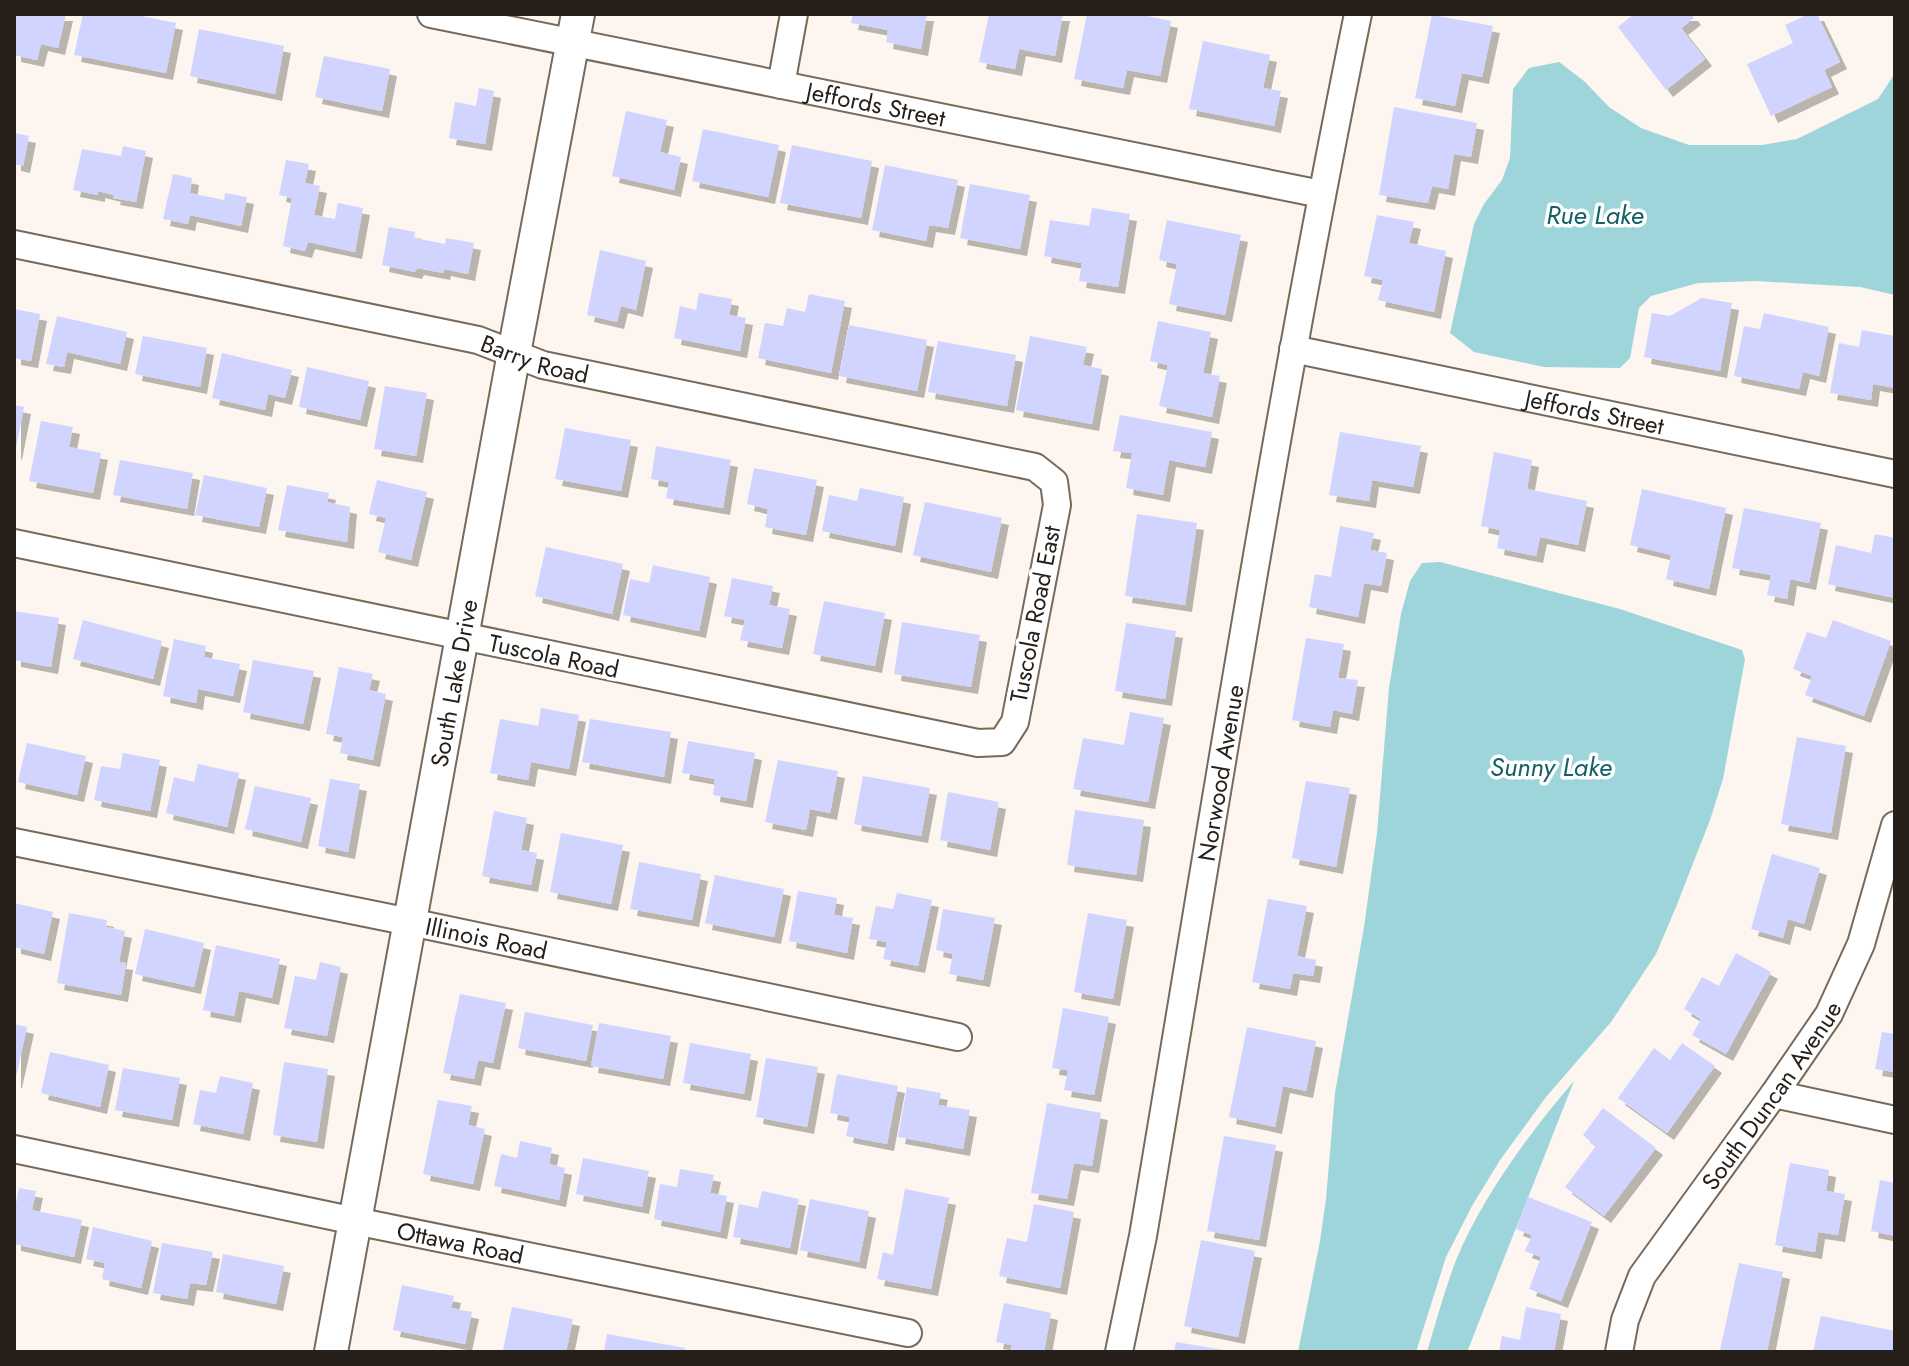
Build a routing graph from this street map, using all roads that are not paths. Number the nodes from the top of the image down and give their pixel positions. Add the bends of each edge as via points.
1 (431, 14) edge
2 (794, 14) edge
3 (1358, 14) edge
4 (575, 29) edge
5 (781, 85) junction
6 (1321, 194) junction
7 (14, 244) edge
8 (1293, 349) junction
9 (514, 353) junction
10 (1895, 474) edge
11 (1054, 482) joint
12 (14, 543) edge
13 (463, 637) junction
14 (1002, 742) joint
15 (1895, 825) edge
16 (14, 842) edge
17 (410, 922) junction
18 (958, 1037) dead end
19 (1774, 1094) junction
20 (1895, 1120) edge
21 (14, 1149) edge
22 (355, 1221) junction
23 (908, 1333) dead end
24 (331, 1352) edge
25 (1119, 1352) edge
26 (1619, 1352) edge

1 - 4 street, Jeffords Street
2 - 5 street
3 - 6 street, Norwood Avenue
4 - 5 street, Jeffords Street
4 - 9 street, South Lake Drive
5 - 6 street, Jeffords Street
6 - 8 street, Norwood Avenue
7 - 9 street, Barry Road via 478,340
8 - 10 street, Jeffords Street
8 - 25 street, Norwood Avenue
9 - 11 street, Barry Road via 543,365 1035,467
9 - 13 street, South Lake Drive
11 - 14 street, Tuscola Road East via 1057,505 1015,722
12 - 13 street, Tuscola Road
13 - 14 street, Tuscola Road via 978,743
13 - 17 street, South Lake Drive
15 - 19 street, South Duncan Avenue via 1861,944 1829,1014
16 - 17 street, Illinois Road
17 - 18 street, Illinois Road
17 - 22 street, South Lake Drive
19 - 20 street
19 - 26 street, South Duncan Avenue via 1642,1276
21 - 22 street, Ottawa Road
22 - 23 street, Ottawa Road
22 - 24 street, South Lake Drive

